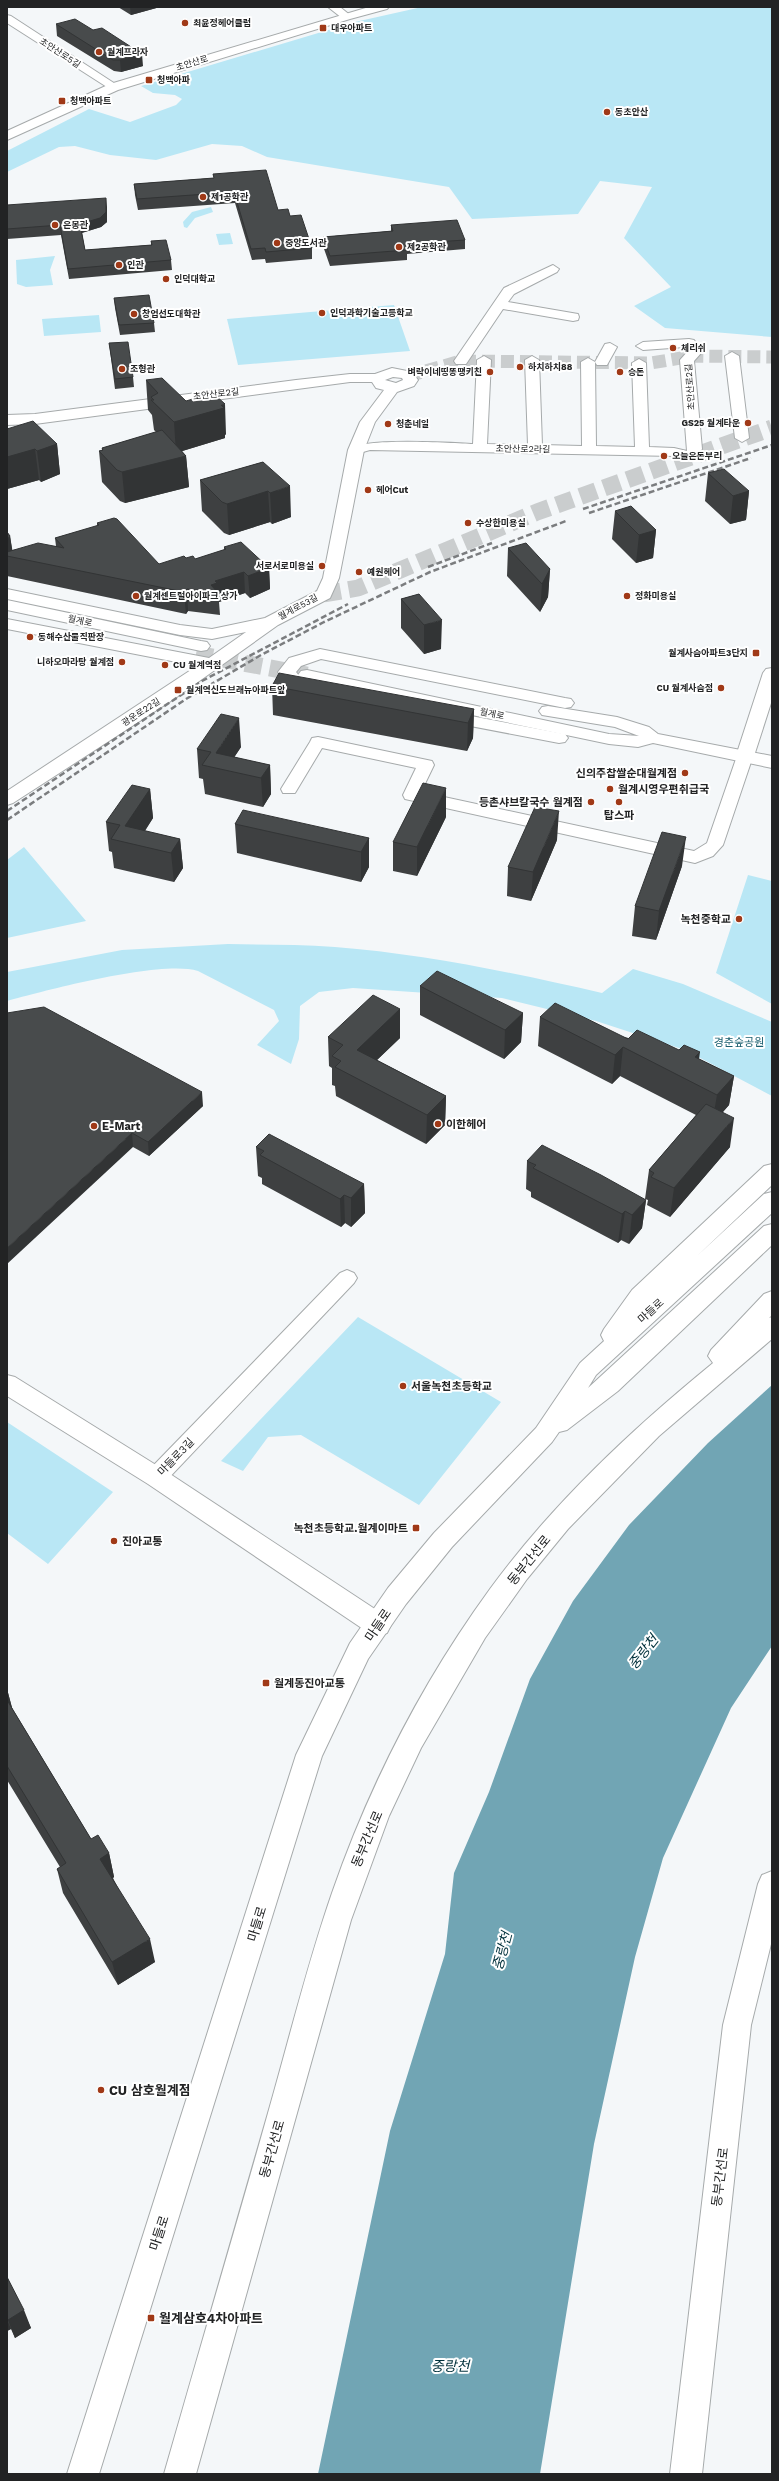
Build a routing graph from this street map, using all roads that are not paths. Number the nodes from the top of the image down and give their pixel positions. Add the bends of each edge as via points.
1 (333, 7) edge
2 (383, 7) edge
3 (346, 16) junction
4 (8, 21) edge
5 (114, 87) junction
6 (7, 136) edge
7 (554, 269) dead end
8 (499, 304) junction
9 (573, 317) dead end
10 (643, 346) dead end
11 (610, 347) dead end
12 (732, 356) dead end
13 (484, 360) dead end
14 (532, 360) dead end
15 (461, 361) dead end
16 (588, 362) dead end
17 (602, 362) dead end
18 (639, 363) dead end
19 (378, 378) junction
20 (393, 388) junction
21 (7, 420) edge
22 (742, 438) dead end
23 (480, 448) junction
24 (535, 449) junction
25 (356, 450) junction
26 (589, 450) junction
27 (642, 452) junction
28 (691, 456) joint
29 (7, 594) edge
30 (7, 605) edge
31 (7, 616) edge
32 (272, 621) junction
33 (7, 624) edge
34 (212, 634) junction
35 (196, 653) junction
36 (213, 664) junction
37 (772, 672) edge
38 (624, 725) junction
39 (653, 738) junction
40 (609, 739) junction
41 (745, 756) junction
42 (772, 762) edge
43 (289, 789) dead end
44 (7, 799) edge
45 (772, 1172) edge
46 (772, 1200) edge
47 (772, 1232) edge
48 (347, 1278) dead end
49 (772, 1300) edge
50 (772, 1326) edge
51 (588, 1369) junction
52 (7, 1384) edge
53 (676, 1407) junction
54 (544, 1434) junction
55 (156, 1477) junction
56 (378, 1625) junction
57 (772, 1884) edge
58 (83, 2474) edge
59 (180, 2474) edge
60 (686, 2474) edge

1 - 3 street
2 - 3 main road, 초안산로
3 - 5 main road, 초안산로
4 - 5 street, 초안산로5길
5 - 6 main road, 초안산로
7 - 8 street via 509,291
8 - 9 street
8 - 15 street
10 - 28 street, 초안산로2길 via 689,343 695,352 687,360 695,449
11 - 17 street
12 - 22 street
13 - 23 street
14 - 24 street
16 - 26 street
18 - 27 street
19 - 20 main road via 381,385
19 - 20 main road, 초안산로2길 via 382,374 392,372 410,377 411,380 406,386
19 - 21 main road, 초안산로2길 via 350,378 296,384 35,419
20 - 25 main road via 368,422
23 - 24 street, 초안산로2라길
23 - 25 street, 초안산로2라길 via 369,446
24 - 26 street, 초안산로2라길
25 - 32 main road, 월계로53길 via 331,578 324,594
26 - 27 street, 초안산로2라길
27 - 28 street, 초안산로2라길 via 674,452
29 - 34 main road via 165,627
30 - 35 main road, 월계로
31 - 35 main road, 월계로
32 - 34 main road
32 - 36 main road, 광운로22길
33 - 35 main road
34 - 35 main road via 219,641 218,648 206,658
35 - 36 main road
36 - 44 main road, 광운로22길
37 - 41 main road
38 - 39 main road, 월계로 via 644,730
38 - 40 main road, 월계로 via 309,671
38 - 40 main road via 565,703 320,654 295,662 287,672 293,681 310,689 559,738
39 - 40 main road, 월계로 via 638,742
39 - 41 main road, 월계로
41 - 42 main road, 월계로
41 - 43 street via 714,845 707,852 695,857 411,795 426,765 318,742
45 - 51 main road via 640,1296
46 - 51 main road, 마들로
47 - 54 main road, 마들로 via 610,1384
48 - 55 street, 마들로3길
49 - 53 main road via 713,1361
50 - 53 main road, 동부간선로
51 - 54 main road, 마들로
52 - 55 main road
53 - 59 main road, 동부간선로 via 582,1498 500,1595 452,1669 386,1794 347,1889 331,1938
54 - 56 main road, 마들로 via 443,1540 397,1596
55 - 56 main road, 마들로3길
56 - 58 main road, 마들로 via 359,1651 309,1755
57 - 60 main road, 동부간선로 via 737,2024

